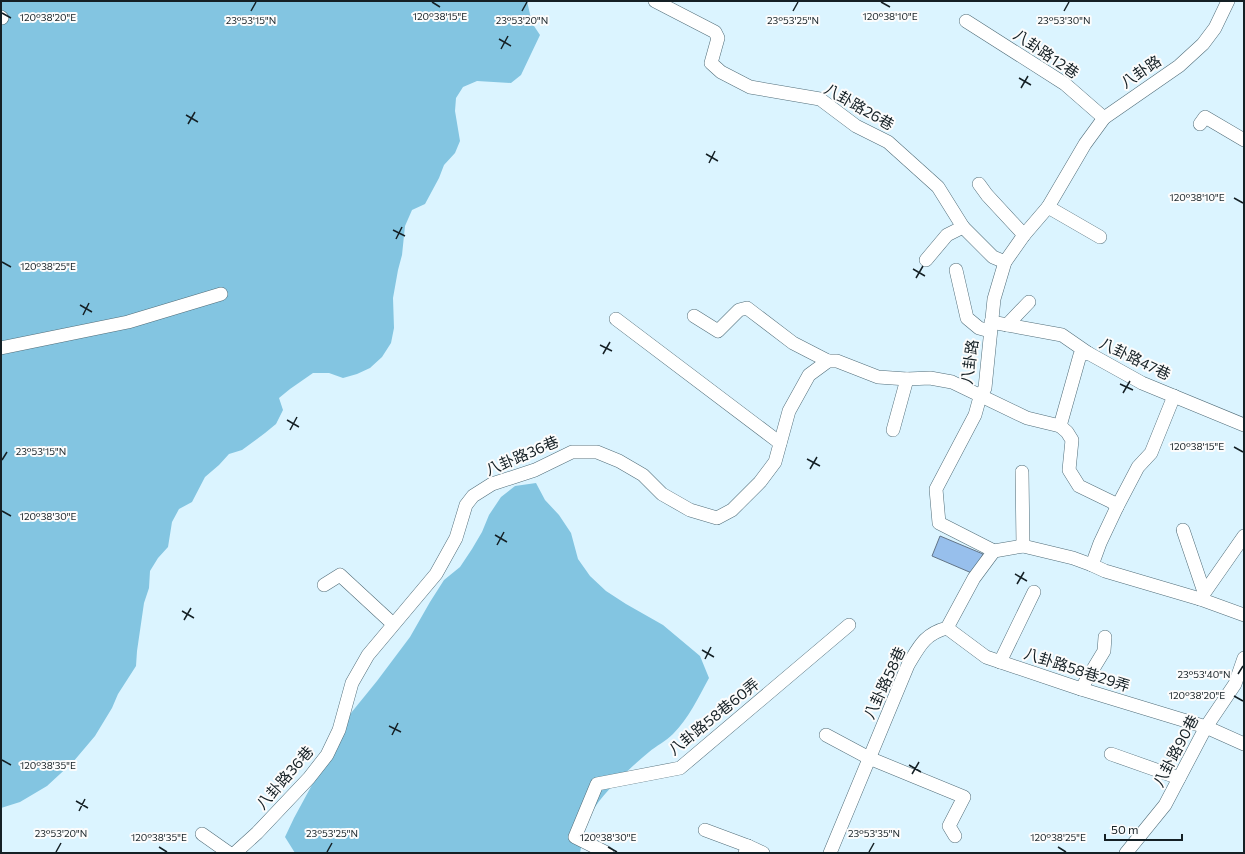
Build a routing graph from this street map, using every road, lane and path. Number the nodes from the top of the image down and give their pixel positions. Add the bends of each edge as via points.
1 (655, 1) edge
2 (1228, 1) edge
3 (966, 21) dead end
4 (1104, 118) junction
5 (1200, 124) dead end
6 (1244, 140) edge
7 (979, 184) dead end
8 (1048, 207) junction
9 (963, 227) junction
10 (1024, 235) junction
11 (1100, 237) dead end
12 (926, 260) dead end
13 (1005, 262) junction
14 (956, 270) dead end
15 (221, 294) dead end
16 (1029, 302) dead end
17 (694, 316) dead end
18 (616, 319) dead end
19 (1007, 325) junction
20 (991, 327) junction
21 (1, 348) edge
22 (1088, 353) junction
23 (828, 361) junction
24 (906, 379) junction
25 (1174, 396) junction
26 (980, 397) junction
27 (1244, 425) edge
28 (1060, 426) junction
29 (893, 430) dead end
30 (780, 443) junction
31 (1022, 472) dead end
32 (1117, 506) junction
33 (1183, 530) dead end
34 (1244, 536) edge
35 (1023, 546) junction
36 (994, 551) junction
37 (1092, 566) junction
38 (324, 585) dead end
39 (1034, 592) dead end
40 (1202, 596) junction
41 (1244, 615) edge
42 (393, 624) junction
43 (849, 625) dead end
44 (947, 628) junction
45 (1105, 637) dead end
46 (1244, 658) edge
47 (1000, 662) junction
48 (1080, 689) junction
49 (1206, 727) junction
50 (826, 736) dead end
51 (1244, 744) edge
52 (1111, 754) dead end
53 (868, 758) junction
54 (1179, 778) junction
55 (705, 830) dead end
56 (202, 834) dead end
57 (955, 836) dead end
58 (746, 849) edge
59 (229, 853) edge
60 (235, 853) edge
61 (607, 853) edge
62 (763, 853) edge
63 (830, 853) edge
64 (1126, 853) edge

1 - 9 street, 八卦路26巷 via 715,32 718,38 711,63 721,72 750,88 820,99 856,126 888,142 938,187
2 - 4 street, 八卦路 via 1215,28 1203,44 1179,66
3 - 4 street, 八卦路12巷 via 1064,84
4 - 8 street, 八卦路 via 1085,144
5 - 6 street via 1205,117
7 - 10 street
8 - 10 street, 八卦路
8 - 11 street
9 - 12 street via 947,235
9 - 13 street, 八卦路26巷 via 993,257
10 - 13 street, 八卦路
13 - 20 street, 八卦路 via 994,299
14 - 20 street via 967,318 979,328
15 - 21 street via 128,322
16 - 19 street
17 - 23 street via 718,331 739,310 747,308 793,343
18 - 30 street
19 - 20 street
19 - 22 street via 1062,335
20 - 26 street, 八卦路 via 985,388
22 - 25 street, 八卦路47巷 via 1142,383
22 - 28 street, 八卦路47巷 via 1080,356
23 - 24 street via 837,361 878,377
23 - 30 street, 八卦路36巷 via 809,375 789,411
24 - 26 street via 930,378 952,382
24 - 29 street
25 - 27 street, 八卦路47巷
25 - 32 street via 1152,453 1138,467
26 - 28 street, 八卦路 via 1027,418
26 - 36 street via 975,415 936,489 939,523
28 - 32 street via 1072,440 1069,470 1079,486
30 - 42 street, 八卦路36巷 via 774,462 760,482 732,510 717,518 690,510 662,494 643,475 619,460 596,452 572,452 535,470 492,484 472,496 466,505 456,538 436,574
31 - 35 street
32 - 37 street
33 - 40 street
34 - 40 street
35 - 36 street
35 - 37 street via 1073,558
36 - 44 street via 974,578
37 - 40 street
38 - 42 street via 340,575
39 - 47 street
40 - 41 street
42 - 60 street, 八卦路36巷 via 368,654 352,683 339,730 327,754 309,778
43 - 61 street, 八卦路58巷60弄 via 680,768 597,784 575,837
44 - 47 street, 八卦路58巷29弄 via 986,657
44 - 53 street, 八卦路58巷 via 936,631 923,640 908,666
45 - 48 street via 1104,650
46 - 49 street, 八卦路90巷 via 1235,684
47 - 48 street, 八卦路58巷29弄
48 - 49 street, 八卦路58巷29弄
49 - 51 street, 八卦路58巷29弄
49 - 54 street, 八卦路90巷
50 - 53 street
52 - 54 street
53 - 57 street via 964,797 949,826
53 - 63 street, 八卦路58巷
54 - 64 street, 八卦路90巷 via 1165,805
55 - 58 street
56 - 59 street
58 - 62 street

